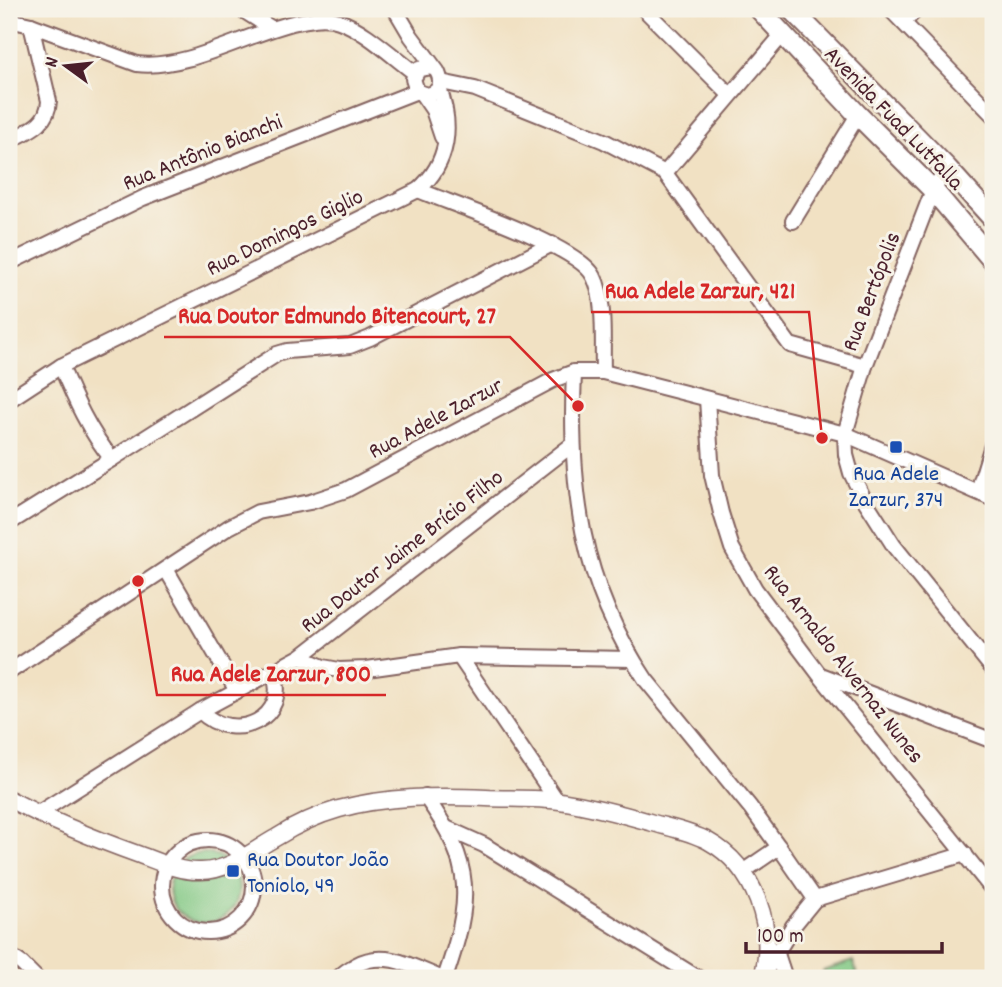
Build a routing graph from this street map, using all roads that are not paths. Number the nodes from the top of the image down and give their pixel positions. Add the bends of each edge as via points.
1 (241, 9) edge
2 (395, 9) edge
3 (644, 9) edge
4 (759, 9) edge
5 (793, 9) edge
6 (890, 9) edge
7 (917, 9) edge
8 (9, 20) edge
9 (904, 22) junction
10 (31, 25) junction
11 (271, 28) junction
12 (783, 34) junction
13 (417, 71) junction
14 (439, 80) junction
15 (419, 93) junction
16 (730, 95) junction
17 (993, 115) edge
18 (858, 116) junction
19 (9, 141) edge
20 (444, 149) junction
21 (947, 168) junction
22 (665, 173) junction
23 (418, 190) junction
24 (933, 190) junction
25 (993, 219) edge
26 (793, 221) dead end
27 (552, 244) junction
28 (993, 261) edge
29 (9, 263) edge
30 (61, 366) junction
31 (864, 366) junction
32 (574, 372) junction
33 (603, 372) junction
34 (706, 399) junction
35 (9, 400) edge
36 (845, 434) junction
37 (993, 442) edge
38 (573, 444) junction
39 (112, 459) junction
40 (978, 491) junction
41 (993, 499) edge
42 (9, 523) edge
43 (166, 569) junction
44 (459, 656) junction
45 (300, 657) junction
46 (632, 659) junction
47 (993, 669) edge
48 (274, 671) junction
49 (9, 672) edge
50 (819, 674) junction
51 (237, 691) junction
52 (201, 711) junction
53 (993, 741) edge
54 (425, 796) junction
55 (9, 799) edge
56 (557, 801) junction
57 (37, 814) junction
58 (446, 828) junction
59 (779, 847) junction
60 (965, 854) junction
61 (244, 856) junction
62 (167, 865) junction
63 (744, 871) junction
64 (993, 890) edge
65 (815, 899) junction
66 (777, 954) junction
67 (9, 956) edge
68 (693, 977) edge
69 (36, 978) edge
70 (339, 978) edge
71 (443, 978) edge
72 (761, 978) edge
73 (785, 978) edge

1 - 11 street
2 - 13 street
2 - 14 street
3 - 16 street
4 - 12 main road, Avenida Fuad Lutfalla
5 - 21 main road, Avenida Fuad Lutfalla
6 - 9 street
7 - 9 street
8 - 10 street
9 - 17 street
10 - 11 street via 153,66
10 - 19 street via 49,110 39,125
11 - 13 street via 316,18 343,22
12 - 16 street
12 - 18 main road, Avenida Fuad Lutfalla
13 - 14 street via 425,67
13 - 15 street via 413,79
14 - 15 street via 434,93
14 - 20 street, Rua Domingos Giglio via 446,120
14 - 22 street via 475,89 604,141
15 - 20 street via 433,110
15 - 29 street, Rua Antônio Bianchi via 143,198
16 - 22 street
18 - 24 main road, Avenida Fuad Lutfalla
18 - 26 street
20 - 23 street, Rua Domingos Giglio via 431,179
21 - 24 street, Rua Bertópolis
21 - 25 main road, Avenida Fuad Lutfalla
22 - 31 street via 790,345
23 - 27 street
23 - 30 street, Rua Domingos Giglio
24 - 28 main road, Avenida Fuad Lutfalla
24 - 31 street, Rua Bertópolis
27 - 33 street via 582,261 596,280 601,298
27 - 39 street via 350,346 276,354
30 - 35 street, Rua Domingos Giglio
30 - 39 street via 83,418
31 - 36 street, Rua Bertópolis
32 - 33 street, Rua Adele Zarzur
32 - 38 street
32 - 43 street, Rua Adele Zarzur via 346,490 258,512
33 - 34 street, Rua Adele Zarzur
34 - 36 street, Rua Adele Zarzur
34 - 50 street, Rua Arnaldo Alvernaz Nunes via 712,475 732,548 755,589
36 - 40 street, Rua Adele Zarzur
36 - 47 street via 851,473 864,499 894,546
37 - 40 street
38 - 45 street, Rua Doutor Jaime Brício Filho
38 - 46 street via 585,547
39 - 42 street
40 - 41 street, Rua Adele Zarzur
43 - 49 street, Rua Adele Zarzur
43 - 51 street
44 - 45 street via 339,670
44 - 46 street
44 - 56 street
45 - 48 street, Rua Doutor Jaime Brício Filho
46 - 59 street
48 - 51 street, Rua Doutor Jaime Brício Filho
48 - 52 street via 275,701 255,722 227,727
50 - 53 street
50 - 60 street, Rua Arnaldo Alvernaz Nunes
51 - 52 street, Rua Doutor Jaime Brício Filho
52 - 57 street, Rua Doutor Jaime Brício Filho
54 - 56 street
54 - 58 street
54 - 61 street via 340,809 309,820
55 - 57 street
56 - 63 street via 681,831 710,842
57 - 62 street
58 - 68 street via 484,845
58 - 71 street via 458,854 466,905
59 - 63 street
59 - 65 street
60 - 64 street, Rua Arnaldo Alvernaz Nunes
60 - 65 street
61 - 62 street via 229,866 207,871
61 - 62 street via 232,846 203,840 176,852
61 - 62 street via 252,876 252,898 237,921 213,932 188,927 169,911 162,888
63 - 72 street via 766,929
65 - 66 street
66 - 72 street
66 - 73 street
67 - 69 street
70 - 71 street via 365,961 381,958

